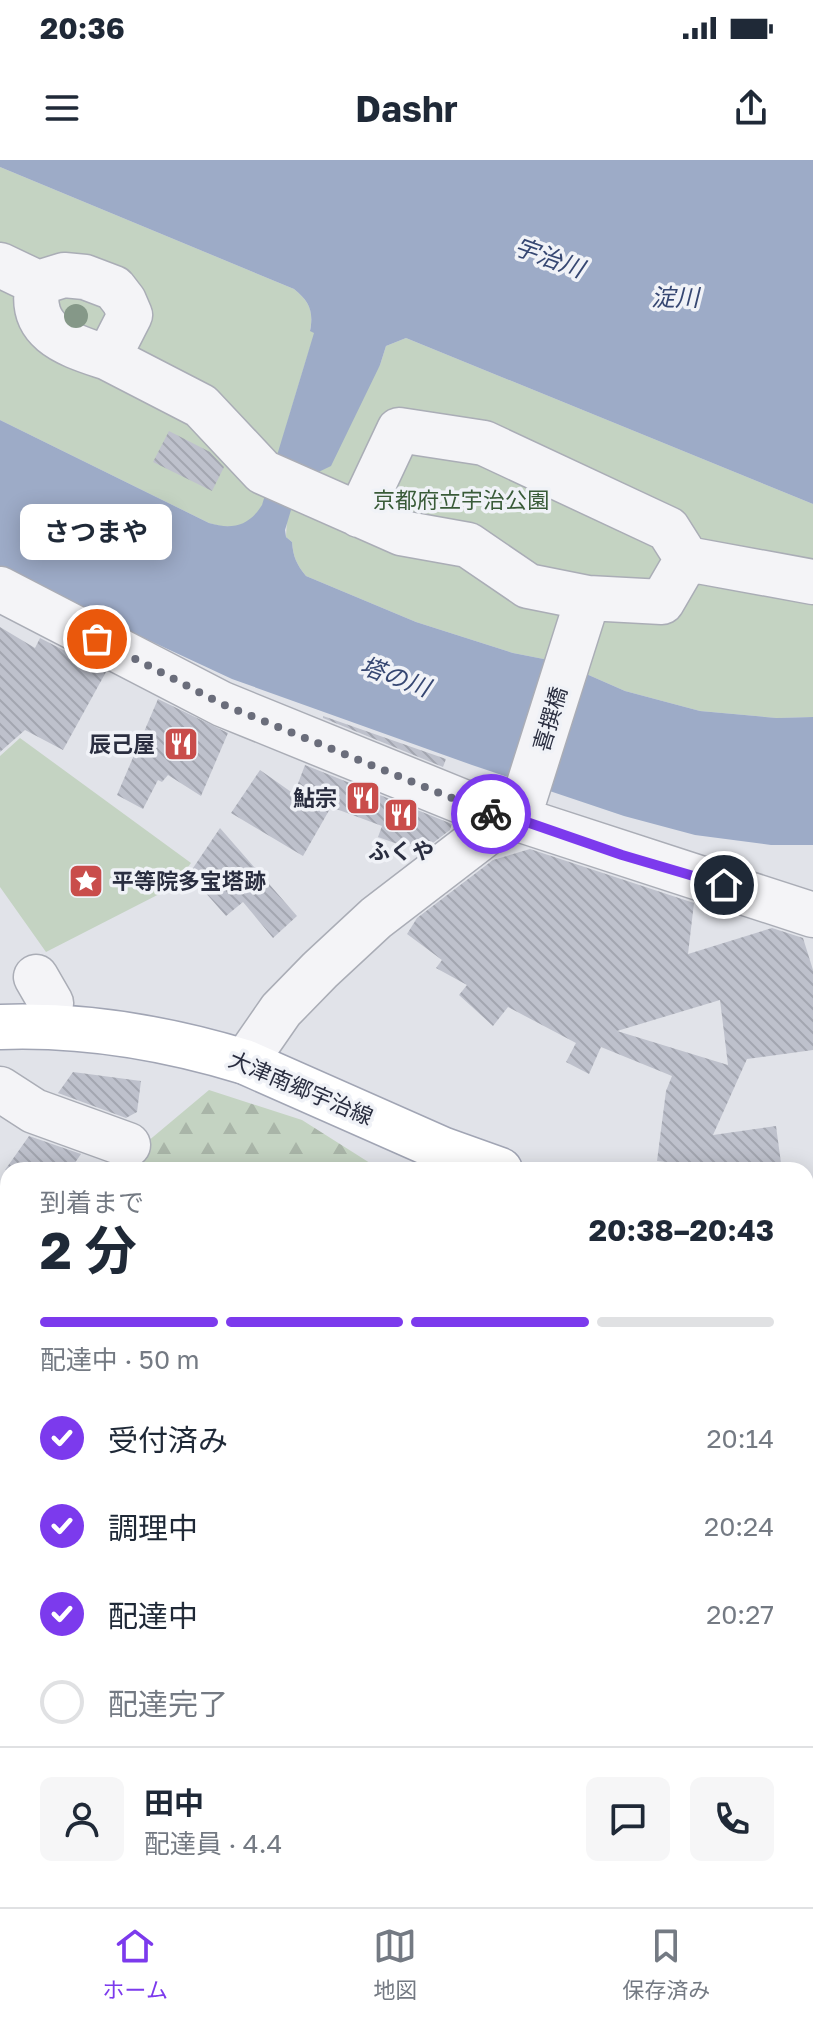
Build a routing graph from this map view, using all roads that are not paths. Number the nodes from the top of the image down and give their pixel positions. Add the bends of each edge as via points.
1 (19, 274) edge
2 (108, 358) junction
3 (342, 507) junction
4 (687, 559) junction
5 (813, 582) edge
6 (0, 589) edge
7 (584, 608) junction
8 (517, 810) junction
9 (813, 915) edge
10 (36, 977) dead end
11 (44, 1025) junction
12 (0, 1027) edge
13 (245, 1062) junction
14 (0, 1089) edge
15 (128, 1145) dead end
16 (478, 1162) edge

1 - 2 street via 50,332
1 - 2 street via 85,277 114,288 130,315
2 - 3 street via 201,406 263,472
3 - 4 street via 399,430 484,443 668,529
3 - 7 street via 401,533 468,545 528,586
4 - 5 street
4 - 7 street via 662,602
6 - 8 street via 222,704
7 - 8 street, 喜撰橋
8 - 9 street
8 - 13 street via 364,929 281,1010
10 - 11 street via 51,1003
11 - 12 main road, 大津南郷宇治線
11 - 13 main road, 大津南郷宇治線 via 160,1039
13 - 16 main road, 大津南郷宇治線
14 - 15 street via 34,1111

